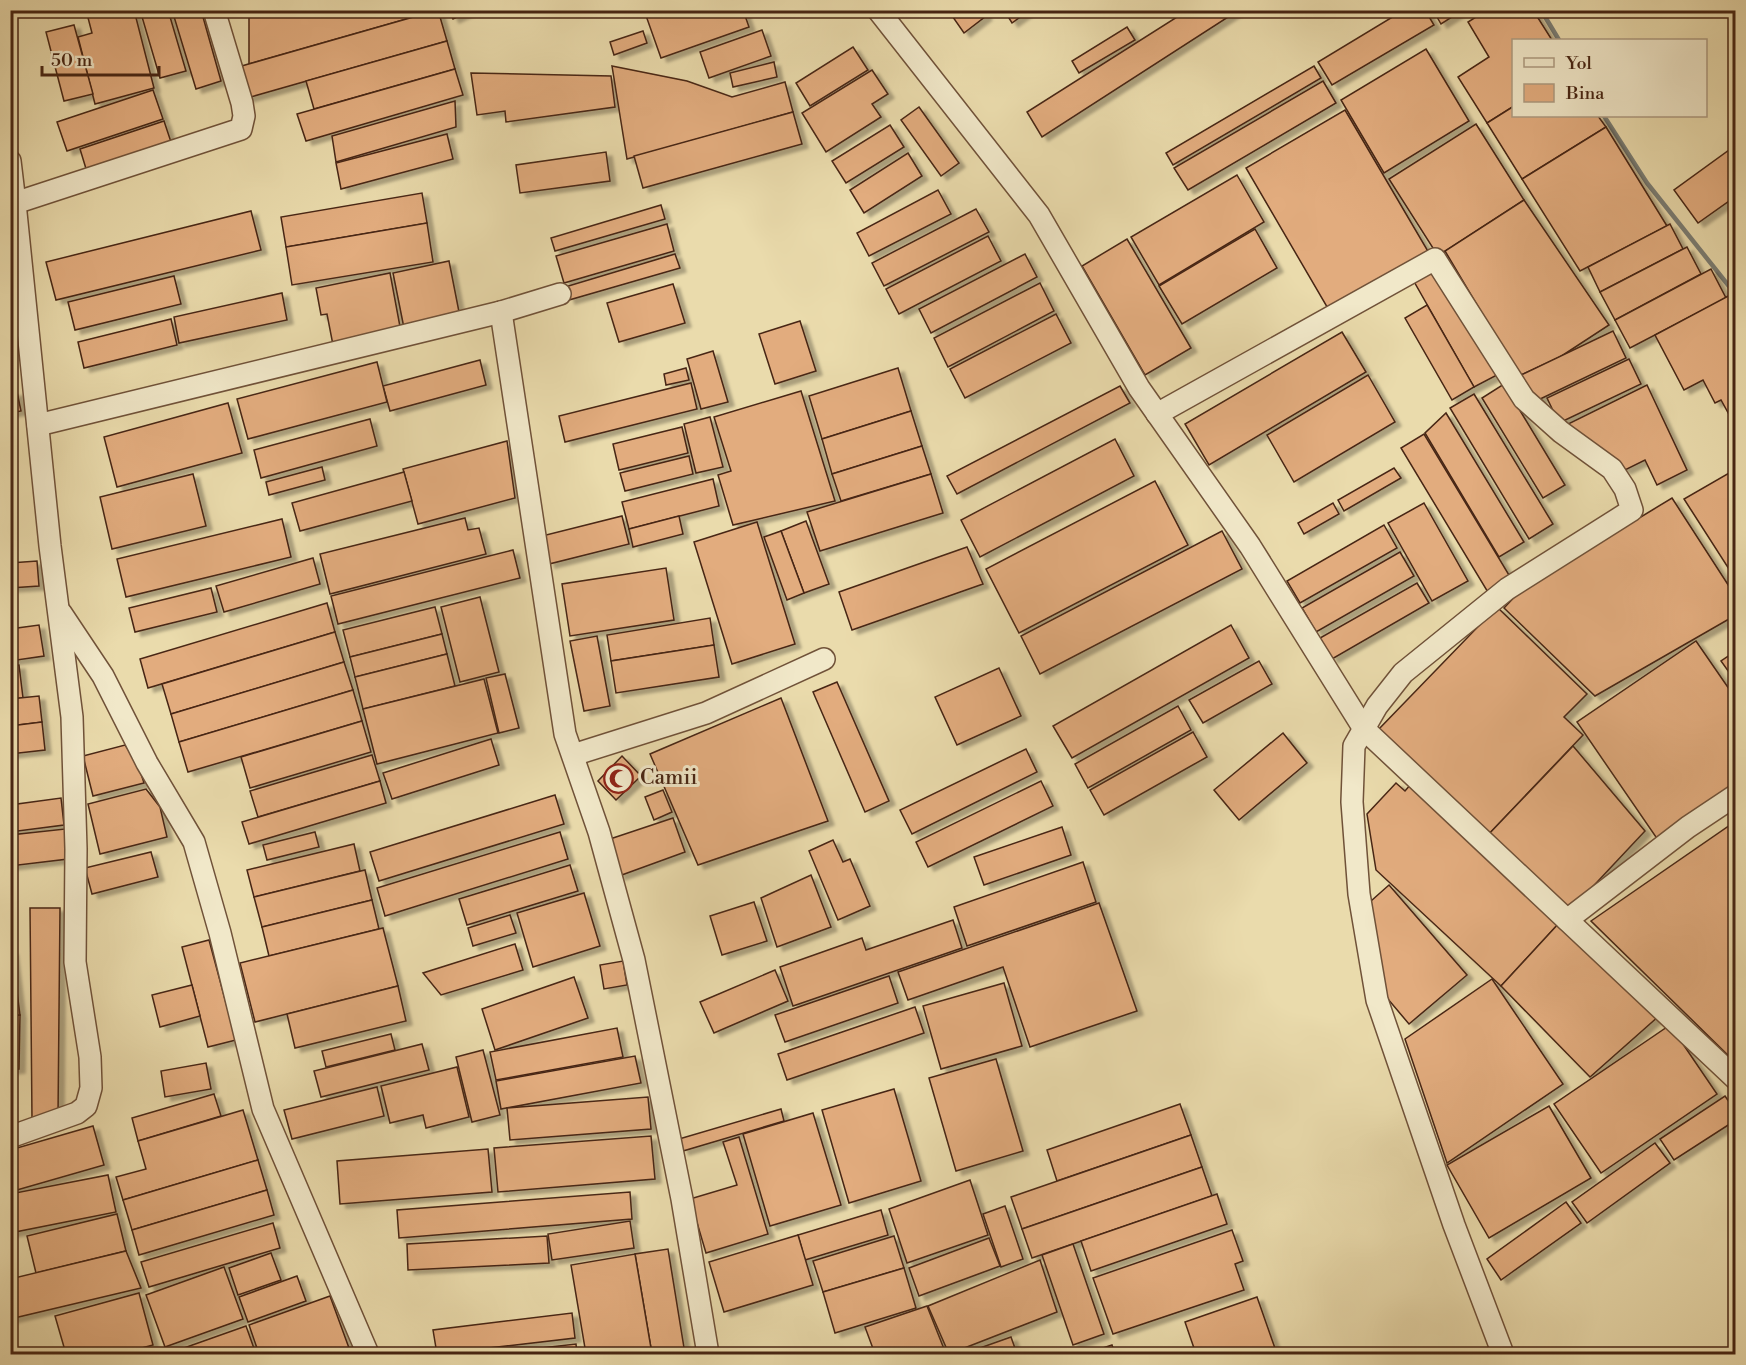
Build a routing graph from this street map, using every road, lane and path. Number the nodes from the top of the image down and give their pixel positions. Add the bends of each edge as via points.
1 (214, 10) edge
2 (878, 10) edge
3 (10, 161) edge
4 (15, 203) junction
5 (561, 294) dead end
6 (501, 312) junction
7 (1157, 414) junction
8 (38, 425) junction
9 (57, 608) junction
10 (824, 659) dead end
11 (1364, 729) junction
12 (573, 755) junction
13 (1736, 795) edge
14 (1567, 920) junction
15 (1736, 1079) edge
16 (10, 1137) edge
17 (368, 1354) edge
18 (708, 1354) edge
19 (1503, 1354) edge

1 - 4 street via 242,103 241,129
2 - 7 street via 1039,215
3 - 4 street
4 - 8 street
5 - 6 street
6 - 8 street
6 - 12 street via 565,734
7 - 11 street via 1250,546
7 - 11 street via 1436,259 1524,399 1612,470 1625,489 1632,510 1507,589 1403,673
8 - 9 street
9 - 16 street via 72,717 75,962 92,1088 86,1106 77,1113
9 - 17 street via 104,676 147,763 194,842 263,1109
10 - 12 street via 706,713
11 - 14 street
11 - 19 street via 1354,746 1352,802 1359,894 1377,1000
12 - 18 street via 634,960 682,1199
13 - 14 street
14 - 15 street

